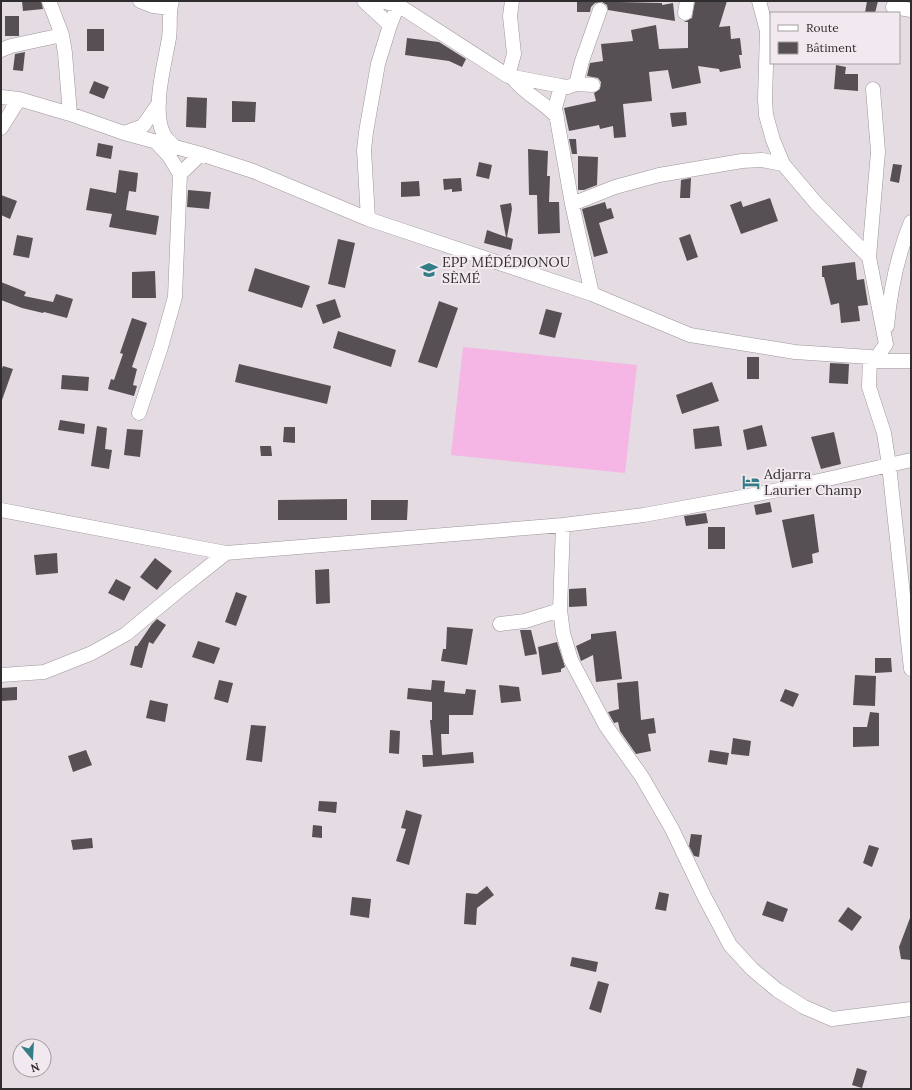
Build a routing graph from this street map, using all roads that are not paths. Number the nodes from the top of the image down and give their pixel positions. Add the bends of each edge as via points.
1 (49, 1) edge
2 (140, 1) edge
3 (364, 1) edge
4 (379, 1) edge
5 (512, 1) edge
6 (759, 1) edge
7 (171, 5) edge
8 (398, 5) junction
9 (893, 7) dead end
10 (600, 10) dead end
11 (911, 10) edge
12 (390, 25) junction
13 (62, 35) junction
14 (1, 50) edge
15 (510, 77) junction
16 (576, 84) junction
17 (561, 86) junction
18 (594, 86) dead end
19 (873, 89) dead end
20 (1, 97) edge
21 (19, 99) junction
22 (159, 103) junction
23 (70, 114) junction
24 (557, 117) junction
25 (1, 128) edge
26 (124, 132) junction
27 (155, 141) junction
28 (174, 146) junction
29 (201, 154) junction
30 (783, 164) junction
31 (180, 174) junction
32 (572, 204) junction
33 (368, 219) junction
34 (911, 222) edge
35 (869, 257) junction
36 (592, 294) junction
37 (886, 344) junction
38 (872, 359) junction
39 (911, 361) edge
40 (139, 413) dead end
41 (911, 460) edge
42 (889, 465) junction
43 (1, 510) edge
44 (563, 525) junction
45 (904, 549) edge
46 (226, 553) junction
47 (560, 610) junction
48 (500, 624) dead end
49 (911, 669) edge
50 (1, 674) edge
51 (911, 1009) edge

1 - 13 street
2 - 7 street via 153,6
3 - 12 street
4 - 8 street
5 - 15 street via 510,16 514,54
6 - 30 street via 767,31 766,115
7 - 22 street
8 - 12 street
8 - 15 street
9 - 11 street
10 - 16 street
12 - 33 street via 378,64 366,132 364,157
13 - 14 street
13 - 23 street
15 - 17 street
15 - 24 street via 523,91 549,108
16 - 17 street
16 - 18 street
17 - 24 street via 555,108
19 - 35 street via 878,152
20 - 21 street
21 - 23 street
21 - 25 street
22 - 26 street via 143,126
22 - 28 street via 164,135
23 - 26 street
24 - 32 street
26 - 27 street
27 - 28 street
27 - 31 street via 170,156
28 - 29 street
29 - 31 street
29 - 33 street via 253,171
30 - 32 street via 762,160 742,161 659,175 615,187
30 - 35 street via 816,203
31 - 40 street via 175,297
32 - 36 street
33 - 36 street
34 - 37 street via 888,309
35 - 37 street
36 - 38 street via 690,335 795,352
37 - 38 street
38 - 39 street
38 - 42 street via 869,387 884,432
41 - 42 street
42 - 44 street via 779,490 651,514
42 - 45 street
43 - 46 street
44 - 46 street
44 - 47 street
45 - 49 street
46 - 50 street via 126,634 92,653 44,672
47 - 48 street via 525,621
47 - 51 street via 563,633 571,660 606,726 642,777 672,829 730,944 752,969 777,990 832,1020

